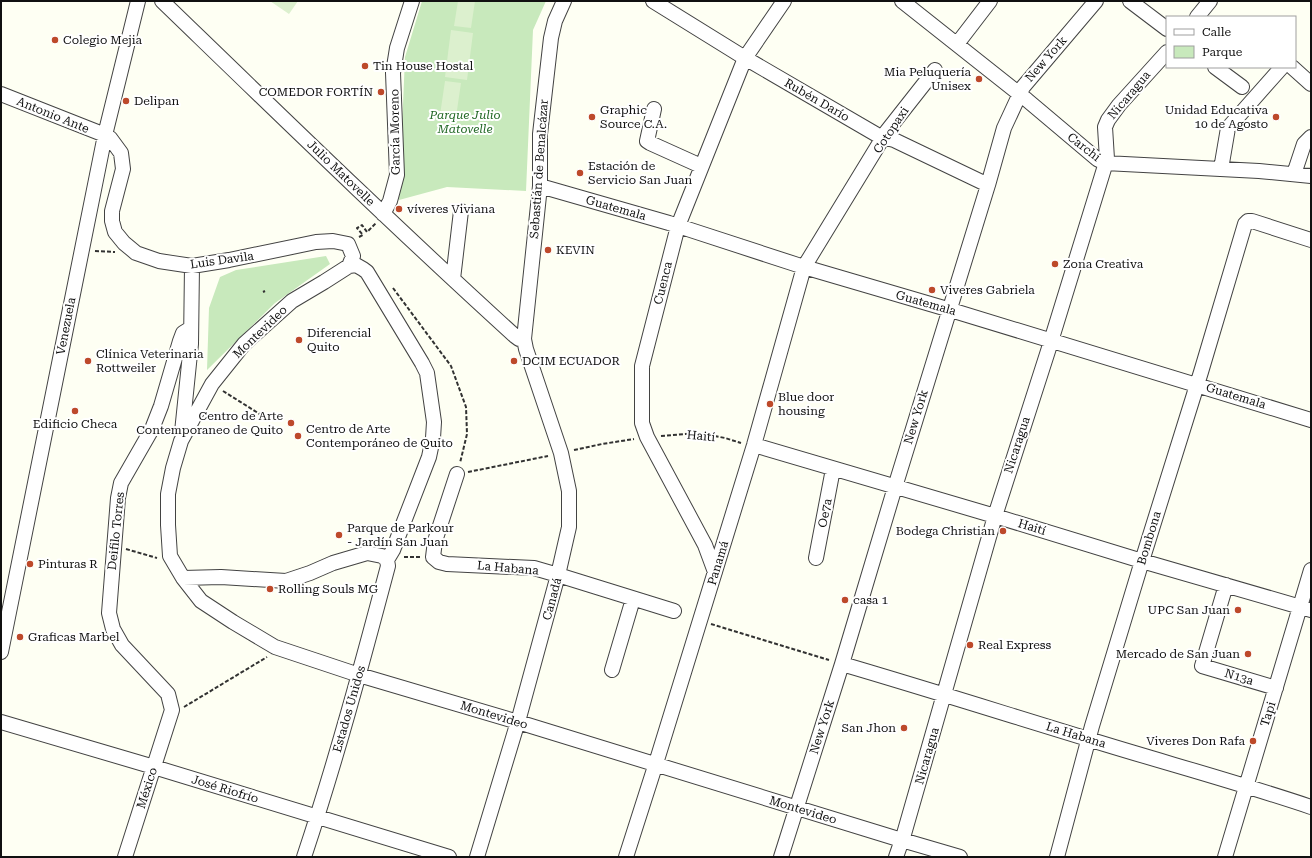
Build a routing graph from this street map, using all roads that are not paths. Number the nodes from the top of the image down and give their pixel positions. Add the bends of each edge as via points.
1 (138, 1) edge
2 (162, 1) edge
3 (412, 1) edge
4 (564, 1) edge
5 (653, 1) edge
6 (784, 1) edge
7 (902, 1) edge
8 (990, 1) edge
9 (1096, 1) edge
10 (1130, 1) edge
11 (1210, 1) edge
12 (1198, 16) edge
13 (1166, 29) edge
14 (957, 44) junction
15 (1166, 53) edge
16 (745, 58) junction
17 (1216, 68) edge
18 (1281, 68) edge
19 (1293, 68) edge
20 (935, 70) dead end
21 (1311, 84) edge
22 (1242, 87) dead end
23 (1, 94) edge
24 (1020, 94) junction
25 (654, 109) dead end
26 (105, 135) junction
27 (1311, 137) edge
28 (883, 138) junction
29 (1105, 163) junction
30 (702, 166) junction
31 (1221, 169) junction
32 (1294, 174) junction
33 (1311, 176) edge
34 (988, 185) junction
35 (540, 186) junction
36 (461, 211) dead end
37 (383, 214) junction
38 (678, 226) junction
39 (1311, 240) edge
40 (192, 266) junction
41 (349, 266) junction
42 (804, 267) junction
43 (453, 279) junction
44 (950, 310) junction
45 (191, 328) junction
46 (524, 339) junction
47 (1051, 340) junction
48 (1198, 384) junction
49 (1311, 420) edge
50 (181, 441) junction
51 (748, 445) junction
52 (833, 469) junction
53 (460, 474) road end
54 (895, 487) junction
55 (995, 516) junction
56 (816, 558) dead end
57 (387, 560) junction
58 (1142, 561) junction
59 (1311, 570) edge
60 (715, 572) junction
61 (558, 575) junction
62 (183, 578) junction
63 (1226, 585) junction
64 (633, 599) junction
65 (1306, 608) edge
66 (674, 611) dead end
67 (1, 652) edge
68 (836, 663) junction
69 (612, 670) dead end
70 (359, 675) junction
71 (1276, 688) junction
72 (944, 694) junction
73 (169, 720) joint
74 (1, 722) edge
75 (518, 722) junction
76 (1089, 739) junction
77 (656, 765) junction
78 (154, 767) junction
79 (1247, 785) junction
80 (796, 807) junction
81 (1311, 807) edge
82 (317, 817) junction
83 (902, 840) junction
84 (125, 857) edge
85 (304, 857) edge
86 (449, 857) edge
87 (477, 857) edge
88 (626, 857) edge
89 (781, 857) edge
90 (896, 857) edge
91 (960, 857) edge
92 (1057, 857) edge
93 (1225, 857) edge

1 - 26 street, Venezuela
2 - 37 street, Julio Matovelle
3 - 37 street, García Moreno via 397,48 393,72 397,175 390,201
4 - 35 street, Sebastián de Benalcázar via 551,38 540,134
5 - 16 street, Rubén Darío
6 - 16 street, Cuenca
7 - 14 street, Carchi
8 - 14 street
9 - 24 street, New York via 1022,87
10 - 13 street
11 - 12 street
14 - 24 street, Carchi
15 - 29 street, Nicaragua via 1119,105 1104,127 1107,157
16 - 28 street, Rubén Darío
16 - 30 street, Cuenca
17 - 22 street
18 - 31 street via 1228,128
19 - 21 street
20 - 28 street, Cotopaxi
23 - 26 street, Antonio Ante
24 - 29 street, Carchi
24 - 34 street, New York via 1004,128
25 - 30 street via 647,141
26 - 40 street, Luis Davila via 121,153 124,169 112,211 115,232 136,253 159,261
26 - 67 street, Venezuela
27 - 32 street via 1304,144
28 - 34 street, Rubén Darío via 894,140
28 - 42 street, Cotopaxi
29 - 31 street, Carchi
29 - 47 street, Nicaragua
30 - 38 street, Cuenca
31 - 32 street, Carchi
32 - 33 street, Carchi
34 - 44 street, New York
35 - 38 street, Guatemala
35 - 46 street, Sebastián de Benalcázar
36 - 43 street
37 - 43 street, Julio Matovelle
38 - 42 street, Guatemala
38 - 60 street, Cuenca via 642,366 642,423 705,545
39 - 48 street, Bombona via 1252,221 1245,224
40 - 41 street, Luis Davila via 333,240 348,244 353,256
40 - 45 street
41 - 50 street, Montevideo via 292,301 244,344 212,384
41 - 57 street, Estados Unidos via 356,265 367,272 422,363 427,373 434,422 429,457
42 - 44 street, Guatemala
42 - 51 street, Panamá
43 - 46 street, Julio Matovelle via 515,336
44 - 47 street, Guatemala
44 - 54 street, New York
45 - 50 street, Montevideo
45 - 73 street, Deifilo Torres via 184,333 180,341 152,429 121,483 116,515 109,612 113,629 122,645 168,694 172,710
46 - 61 street, Canadá via 561,453 569,491 569,527
47 - 48 street, Guatemala
47 - 55 street, Nicaragua
48 - 49 street, Guatemala
48 - 58 street, Bombona
50 - 62 street, Montevideo via 168,494 168,525 170,556
51 - 52 street, Haití
51 - 60 street, Panamá
52 - 54 street, Haití
52 - 56 street, Oe7a
53 - 61 street, La Habana via 430,557 447,564 534,568
54 - 55 street, Haití
54 - 68 street, New York
55 - 58 street, Haití
55 - 72 street, Nicaragua
57 - 62 street via 382,556 367,553 333,563 286,582 221,577
57 - 70 street, Estados Unidos via 388,566
58 - 63 street, Haití
58 - 76 street, Bombona
59 - 65 street, Tapi
60 - 77 street, Panamá
61 - 64 street, La Habana
61 - 75 street, Canadá
62 - 70 street, Montevideo via 201,601 275,647
63 - 65 street, Haití
63 - 71 street, N13a via 1202,666
64 - 66 street, La Habana
64 - 69 street
65 - 71 street, Tapi
68 - 72 street, La Habana
68 - 80 street, New York
70 - 75 street, Montevideo
70 - 82 street, Estados Unidos
71 - 79 street, Tapi
72 - 76 street, La Habana
72 - 83 street, Nicaragua
73 - 78 street, México
74 - 78 street, José Riofrío
75 - 77 street, Montevideo
75 - 87 street, Canadá
76 - 79 street, La Habana
76 - 92 street, Bombona
77 - 80 street, Montevideo
77 - 88 street, Panamá
78 - 82 street, José Riofrío
78 - 84 street, México
79 - 81 street, La Habana
79 - 93 street, Tapi
80 - 83 street, Montevideo
80 - 89 street, New York
82 - 85 street, Estados Unidos
82 - 86 street, José Riofrío
83 - 90 street, Nicaragua
83 - 91 street, Montevideo

